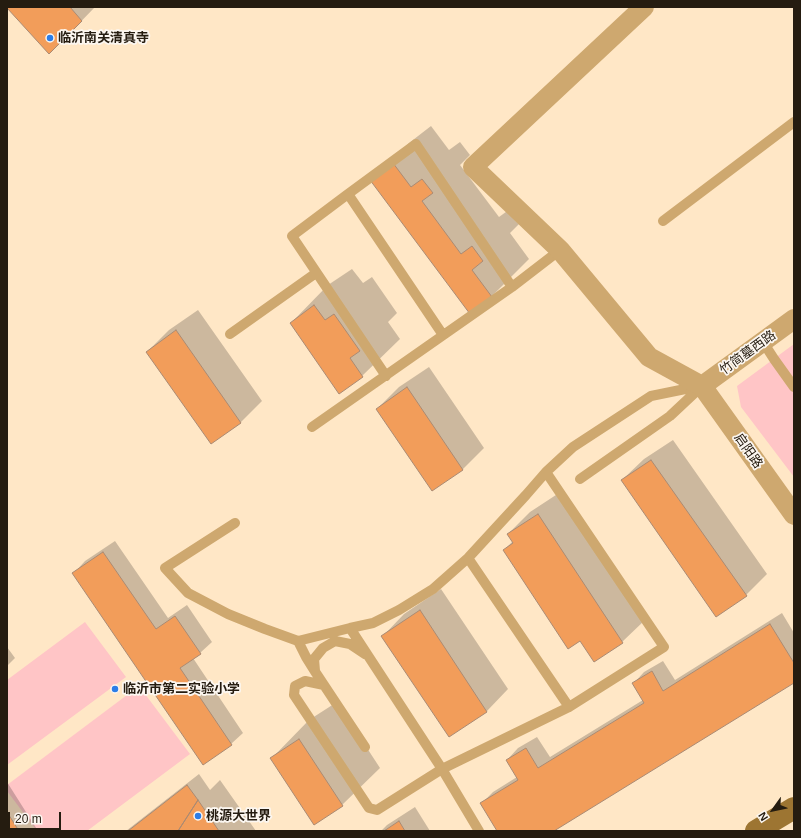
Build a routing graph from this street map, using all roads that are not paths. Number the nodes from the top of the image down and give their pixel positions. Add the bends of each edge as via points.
1 (644, 7) edge
2 (794, 122) edge
3 (348, 194) junction
4 (663, 221) dead end
5 (560, 250) junction
6 (316, 273) junction
7 (512, 287) junction
8 (794, 319) edge
9 (230, 334) dead end
10 (443, 336) junction
11 (762, 342) junction
12 (386, 376) junction
13 (702, 386) junction
14 (794, 387) edge
15 (312, 427) dead end
16 (546, 472) junction
17 (580, 479) dead end
18 (794, 516) edge
19 (235, 523) dead end
20 (468, 558) junction
21 (350, 628) junction
22 (298, 641) junction
23 (369, 656) junction
24 (316, 673) junction
25 (324, 685) junction
26 (569, 707) junction
27 (365, 747) dead end
28 (442, 769) junction
29 (794, 808) edge
30 (479, 831) edge
31 (756, 831) edge

1 - 5 street via 473,167
2 - 4 lane
3 - 6 lane via 292,236
3 - 7 lane via 416,144
3 - 10 lane
5 - 7 lane
5 - 13 street via 649,357
6 - 9 lane
6 - 12 lane
7 - 10 lane
8 - 11 street, 竹简墓西路
10 - 12 lane
11 - 13 street, 竹简墓西路
11 - 14 lane
12 - 15 lane
13 - 16 lane via 650,396 573,447
13 - 17 lane via 670,416
13 - 18 street, 启阳路
16 - 20 lane
16 - 26 lane via 664,647
19 - 22 lane via 165,568 188,593 228,614
20 - 21 lane via 433,589 399,610 373,623
20 - 26 lane
21 - 22 lane
21 - 23 lane
22 - 24 lane
23 - 24 lane via 350,644 335,641 323,648 314,659
23 - 28 lane
24 - 25 lane
25 - 27 lane
25 - 28 lane via 305,681 295,686 294,695 369,808 377,810
26 - 28 lane
28 - 30 lane
29 - 31 main road

